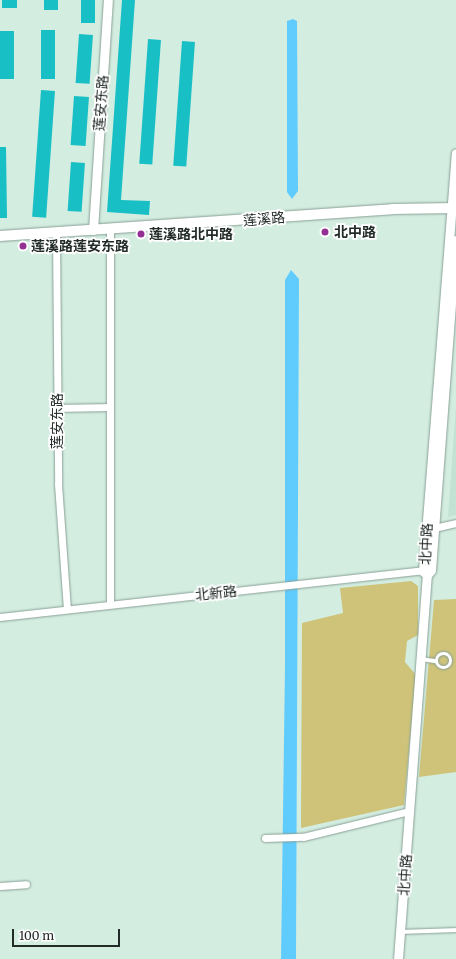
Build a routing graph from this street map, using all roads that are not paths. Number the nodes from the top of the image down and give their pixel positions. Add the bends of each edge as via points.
1 (108, 0) edge
2 (456, 153) edge
3 (454, 208) edge
4 (110, 229) junction
5 (93, 230) junction
6 (56, 233) junction
7 (0, 236) edge
8 (456, 240) edge
9 (110, 407) junction
10 (57, 408) junction
11 (456, 524) edge
12 (434, 528) junction
13 (427, 572) junction
14 (110, 604) junction
15 (67, 609) junction
16 (0, 617) edge
17 (421, 659) junction
18 (451, 659) junction
19 (456, 660) edge
20 (436, 661) junction
21 (410, 811) junction
22 (265, 838) dead end
23 (26, 884) dead end
24 (0, 886) edge
25 (456, 930) edge
26 (400, 932) junction
27 (398, 959) edge

1 - 5 street, 莲安东路
2 - 3 street, 北中路
3 - 4 main road, 莲溪路 via 392,209
3 - 13 street, 北中路
4 - 5 main road, 莲溪路
4 - 9 street
5 - 6 main road, 莲溪路
6 - 7 main road, 莲溪路
6 - 10 street, 莲安东路
8 - 12 street, 北中路
9 - 10 street
9 - 14 street
10 - 15 street, 莲安东路 via 58,502
11 - 12 street
12 - 13 street, 北中路
13 - 14 street, 北新路
13 - 17 street, 北中路
14 - 15 street, 北新路
15 - 16 street, 北新路
17 - 20 lane
17 - 21 street, 北中路
18 - 19 lane
18 - 20 lane via 447,653 442,654
18 - 20 lane via 447,668 441,669
21 - 22 street via 297,838
21 - 26 street, 北中路
23 - 24 street
25 - 26 lane
26 - 27 street, 北中路

